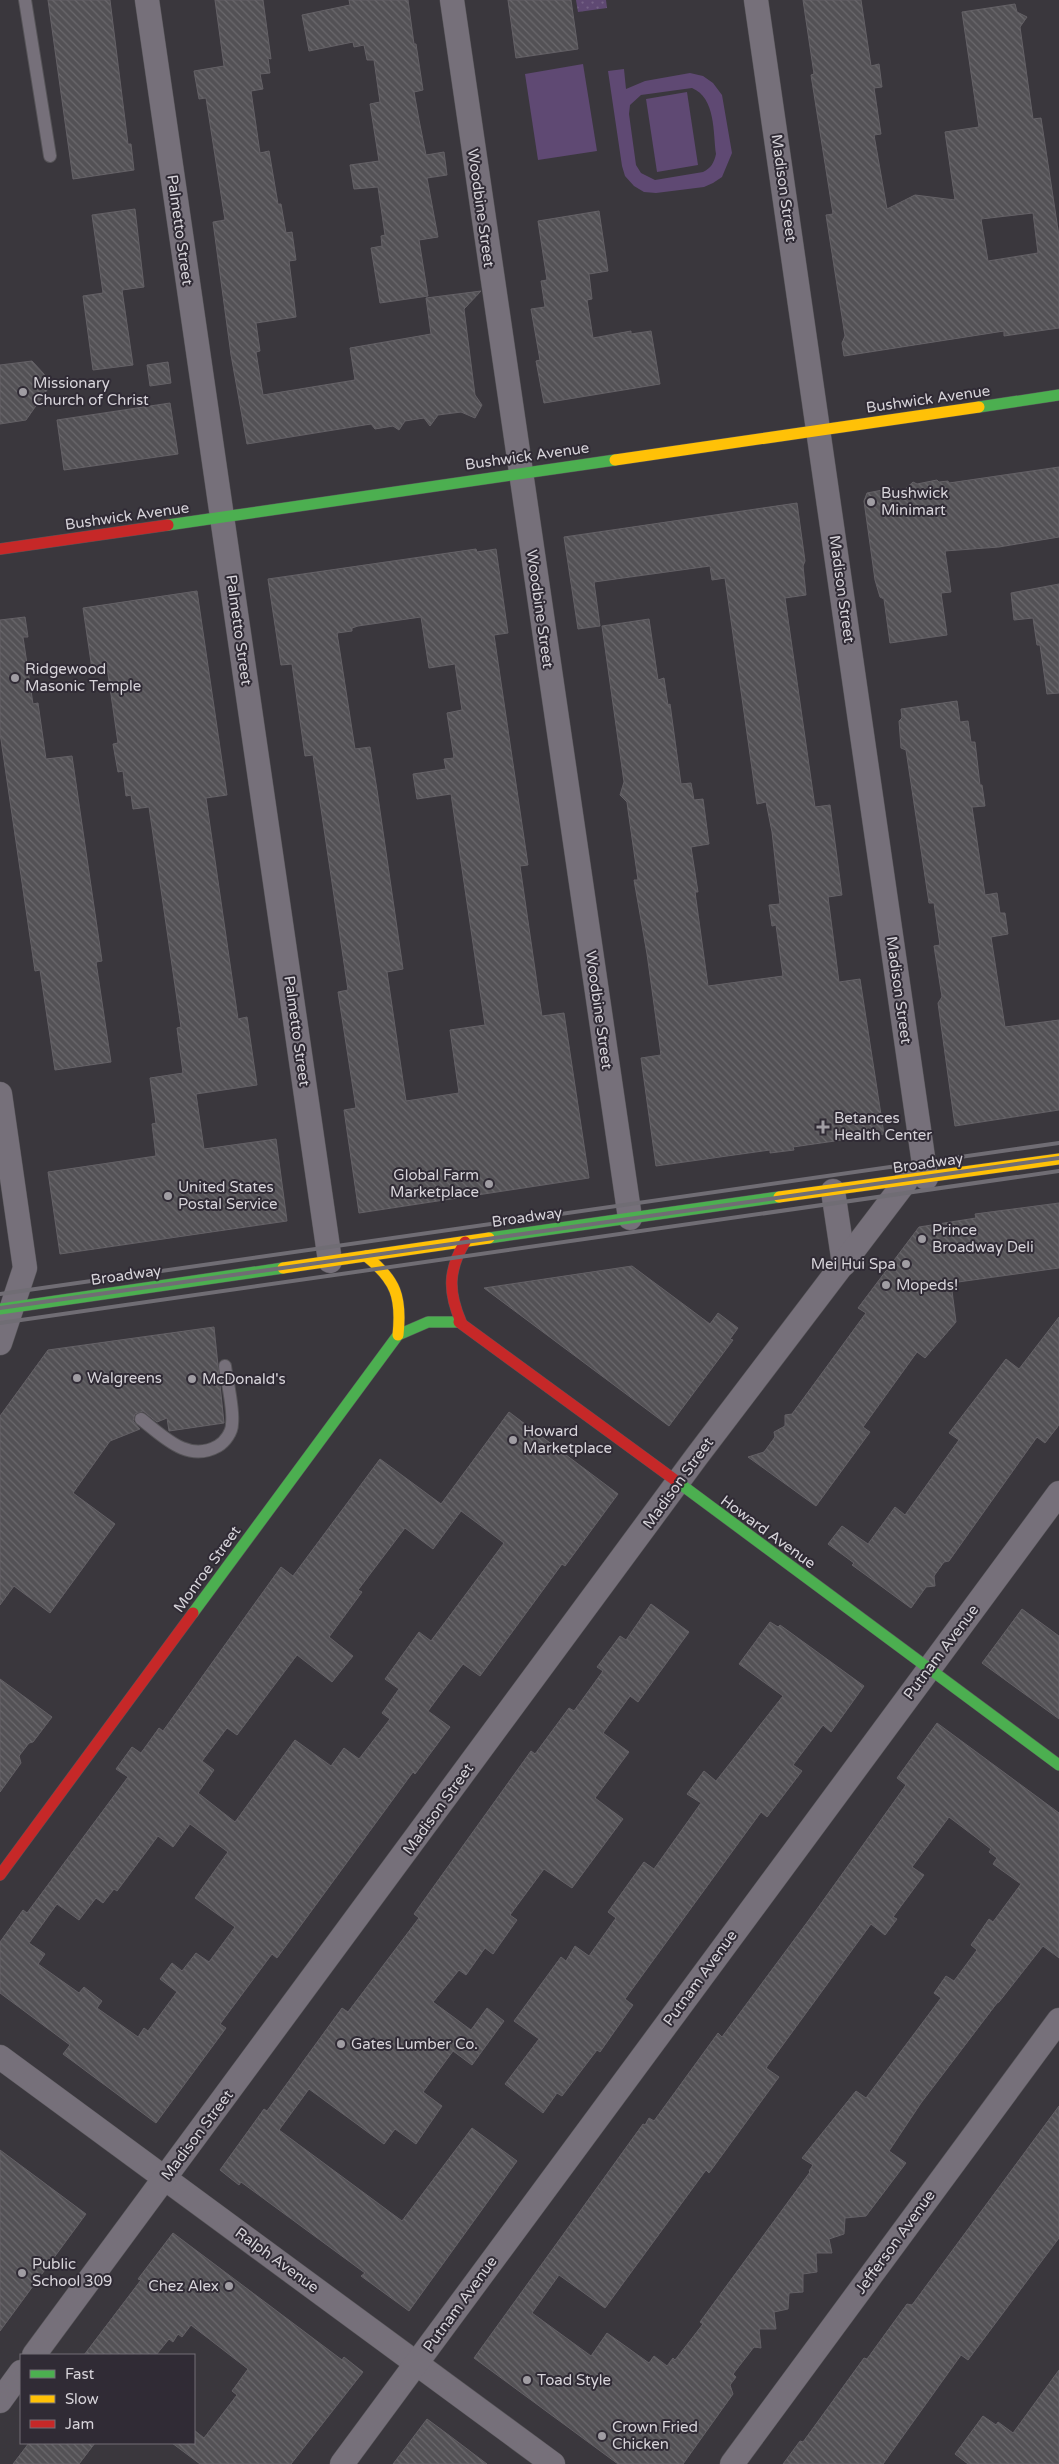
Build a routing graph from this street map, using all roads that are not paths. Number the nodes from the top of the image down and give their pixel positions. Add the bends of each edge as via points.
1 (25, 0) edge
2 (147, 0) edge
3 (452, 0) edge
4 (756, 0) edge
5 (50, 156) dead end
6 (1059, 395) edge
7 (818, 429) junction
8 (519, 472) junction
9 (222, 517) junction
10 (0, 549) edge
11 (0, 1094) edge
12 (1059, 1159) edge
13 (916, 1179) junction
14 (833, 1191) junction
15 (630, 1218) junction
16 (465, 1242) junction
17 (366, 1256) junction
18 (330, 1261) junction
19 (844, 1264) junction
20 (6, 1308) edge
21 (461, 1322) junction
22 (398, 1335) junction
23 (0, 1342) edge
24 (225, 1366) dead end
25 (141, 1419) dead end
26 (678, 1484) junction
27 (1059, 1492) edge
28 (928, 1669) junction
29 (1059, 1765) edge
30 (0, 1875) edge
31 (1059, 2020) edge
32 (0, 2057) edge
33 (165, 2178) junction
34 (35, 2354) edge
35 (416, 2363) junction
36 (20, 2373) edge
37 (0, 2401) edge
38 (342, 2464) edge
39 (553, 2464) edge
40 (732, 2464) edge

1 - 5 lane
2 - 9 street, Palmetto Street
3 - 8 street, Woodbine Street
4 - 7 street, Madison Street
6 - 7 main road, Bushwick Avenue
7 - 8 main road, Bushwick Avenue
7 - 13 street, Madison Street
8 - 9 main road, Bushwick Avenue
8 - 15 street, Woodbine Street
9 - 10 main road, Bushwick Avenue
9 - 18 street, Palmetto Street
11 - 20 street via 25,1268
12 - 13 main road, Broadway
13 - 14 main road, Broadway
13 - 19 street, Madison Street
14 - 15 main road, Broadway
14 - 19 street
15 - 16 main road, Broadway
16 - 17 main road, Broadway
16 - 21 main road via 453,1260 450,1281 452,1303
17 - 18 main road, Broadway
17 - 22 main road via 384,1269 397,1289 401,1310
18 - 20 main road, Broadway
19 - 26 street, Madison Street
20 - 23 street
21 - 22 main road, Monroe Street via 438,1320 419,1323
21 - 26 main road, Howard Avenue
22 - 30 main road, Monroe Street
24 - 25 lane via 232,1424 222,1444 209,1451 190,1452 175,1445
26 - 28 main road, Howard Avenue
26 - 33 street, Madison Street
27 - 28 street, Putnam Avenue
28 - 29 main road, Howard Avenue
28 - 35 street, Putnam Avenue
31 - 40 street, Jefferson Avenue
32 - 33 street, Ralph Avenue
33 - 34 street, Madison Street
33 - 35 street, Ralph Avenue
35 - 38 street, Putnam Avenue
35 - 39 street, Ralph Avenue
36 - 37 street

